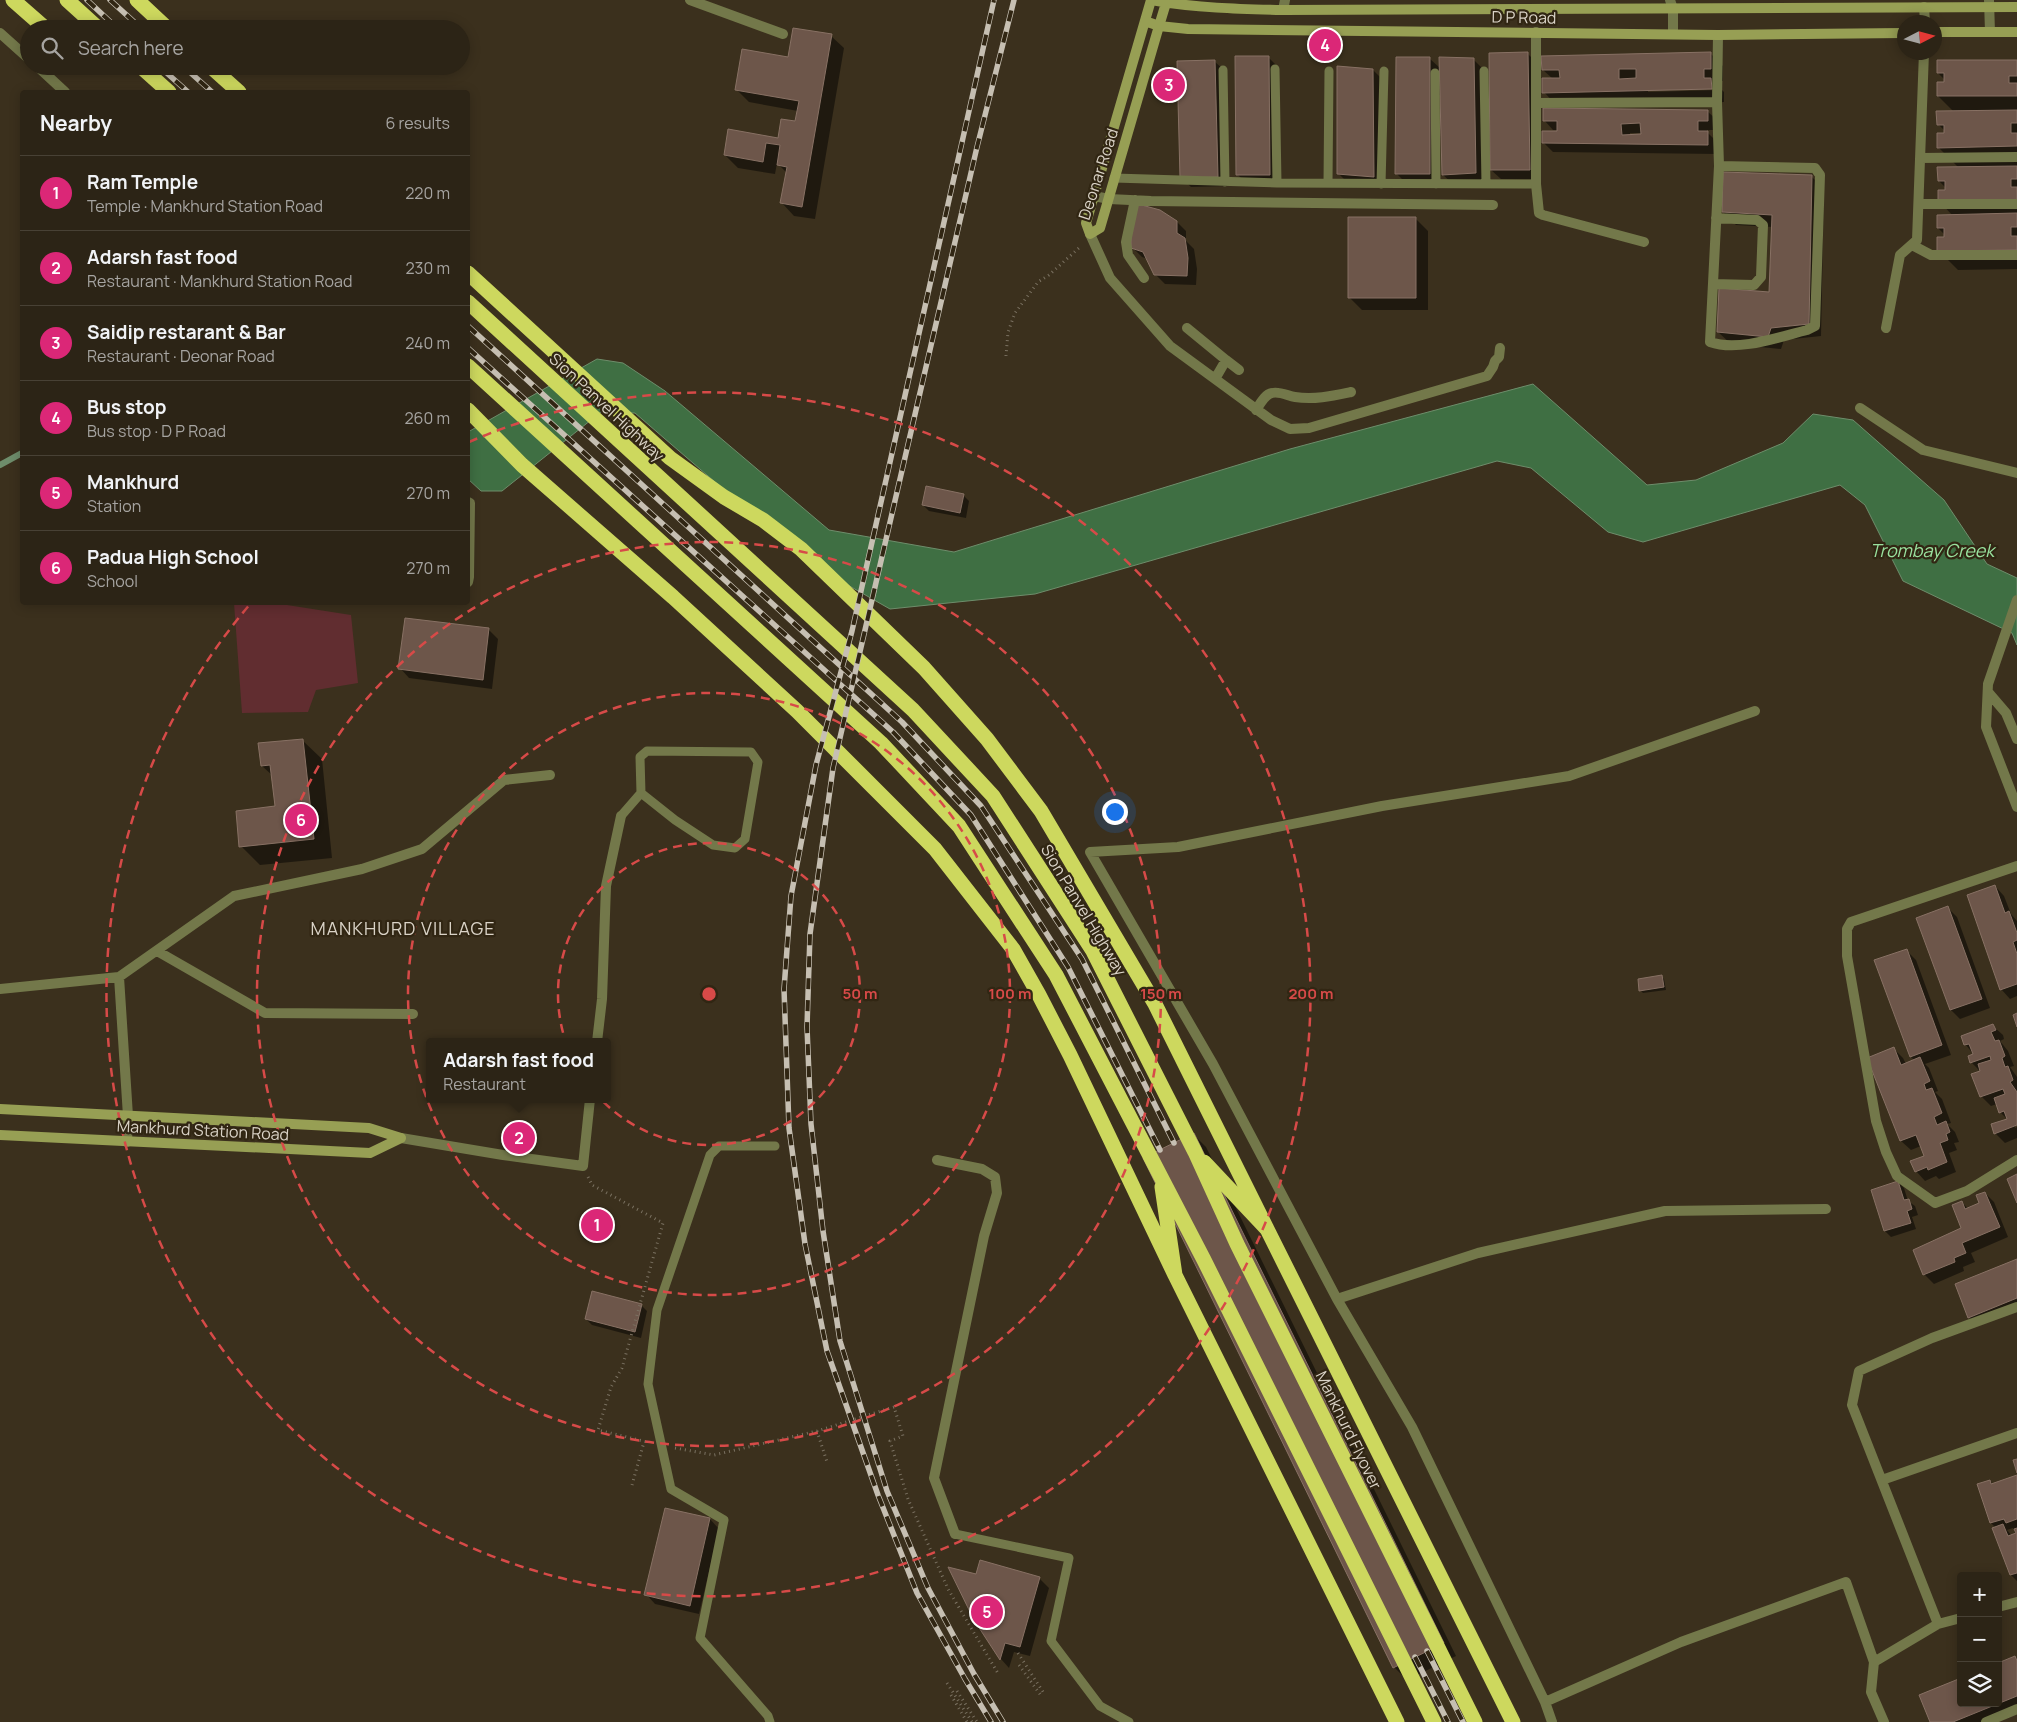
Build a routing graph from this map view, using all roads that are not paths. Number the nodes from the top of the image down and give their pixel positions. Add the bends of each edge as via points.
1 (13, 0) edge
2 (68, 0) edge
3 (137, 0) edge
4 (690, 0) edge
5 (1151, 0) edge
6 (1166, 1) edge
7 (1989, 3) edge
8 (1284, 5) edge
9 (1671, 5) edge
10 (1924, 7) junction
11 (2017, 7) edge
12 (1924, 15) edge
13 (36, 20) edge
14 (89, 20) edge
15 (158, 20) edge
16 (1144, 21) junction
17 (1159, 26) junction
18 (1536, 32) junction
19 (1942, 32) edge
20 (1990, 32) junction
21 (2017, 32) edge
22 (0, 33) edge
23 (1897, 33) edge
24 (783, 34) dead end
25 (1673, 34) junction
26 (1718, 35) junction
27 (20, 51) edge
28 (1924, 60) edge
29 (1276, 69) dead end
30 (1223, 70) dead end
31 (1329, 71) dead end
32 (1384, 71) dead end
33 (1484, 71) dead end
34 (1435, 73) dead end
35 (47, 75) edge
36 (150, 75) edge
37 (220, 75) edge
38 (63, 90) edge
39 (167, 90) edge
40 (237, 90) edge
41 (1717, 102) junction
42 (1536, 103) junction
43 (2017, 157) edge
44 (1920, 158) junction
45 (1719, 166) junction
46 (1114, 178) junction
47 (1225, 182) junction
48 (1278, 183) junction
49 (1328, 183) junction
50 (1381, 184) junction
51 (1436, 184) junction
52 (1486, 184) junction
53 (1536, 184) junction
54 (1094, 196) junction
55 (1108, 199) junction
56 (1135, 200) junction
57 (1919, 204) junction
58 (2017, 204) edge
59 (1493, 205) dead end
60 (1716, 218) junction
61 (1090, 234) junction
62 (1644, 242) dead end
63 (1912, 245) junction
64 (2017, 255) edge
65 (470, 274) edge
66 (1144, 278) dead end
67 (1713, 284) junction
68 (470, 304) edge
69 (1187, 328) dead end
70 (1886, 328) dead end
71 (1500, 348) dead end
72 (1226, 360) junction
73 (470, 368) edge
74 (1239, 370) dead end
75 (1215, 379) junction
76 (1351, 392) dead end
77 (1860, 408) dead end
78 (1256, 410) junction
79 (470, 412) edge
80 (2017, 473) edge
81 (2017, 600) edge
82 (1988, 692) junction
83 (1755, 711) dead end
84 (2017, 739) edge
85 (550, 775) dead end
86 (641, 793) junction
87 (2017, 807) edge
88 (621, 816) joint
89 (2017, 866) edge
90 (157, 951) junction
91 (119, 977) junction
92 (0, 989) edge
93 (414, 1014) dead end
94 (597, 1038) edge
95 (590, 1103) edge
96 (0, 1109) edge
97 (128, 1116) junction
98 (0, 1135) edge
99 (401, 1138) junction
100 (127, 1142) junction
101 (775, 1146) dead end
102 (1195, 1152) junction
103 (936, 1160) dead end
104 (2017, 1160) edge
105 (1160, 1173) junction
106 (1826, 1209) dead end
107 (1267, 1229) junction
108 (1175, 1274) junction
109 (1337, 1299) junction
110 (2017, 1307) edge
111 (2017, 1433) edge
112 (1882, 1480) junction
113 (955, 1534) joint
114 (2017, 1602) edge
115 (2002, 1606) edge
116 (1957, 1619) edge
117 (1938, 1624) junction
118 (1874, 1662) junction
119 (1545, 1702) junction
120 (2017, 1709) edge
121 (770, 1722) edge
122 (1129, 1722) edge
123 (1397, 1722) edge
124 (1434, 1722) edge
125 (1475, 1722) edge
126 (1513, 1722) edge
127 (1552, 1722) edge
128 (1884, 1722) edge
129 (1986, 1722) edge

1 - 13 highway
2 - 14 highway
3 - 15 highway
4 - 24 street
5 - 6 street, D P Road
5 - 16 street, Deonar Road
6 - 8 street, D P Road via 1193,7
6 - 17 street, Deonar Road
7 - 10 street, D P Road
7 - 11 street, D P Road
7 - 20 street
8 - 9 street, D P Road
9 - 10 street, D P Road
9 - 25 street
10 - 12 street
16 - 17 street, D P Road
16 - 54 street, Deonar Road
17 - 18 street, D P Road via 1188,29
17 - 46 street, Deonar Road
18 - 25 street, D P Road
18 - 42 street
19 - 20 street
20 - 21 street
22 - 27 street
23 - 26 street, D P Road
25 - 26 street, D P Road
26 - 41 street
28 - 44 street
29 - 48 lane
30 - 47 lane
31 - 49 lane
32 - 50 lane
33 - 52 lane
34 - 51 lane
35 - 38 street
36 - 39 highway
37 - 40 highway
41 - 42 street
41 - 45 street
42 - 53 street
43 - 44 street
44 - 57 street
45 - 60 street
45 - 67 street via 1815,168 1820,175 1814,326 1752,344 1719,345 1710,342
46 - 47 lane
46 - 55 street, Deonar Road
47 - 48 lane
48 - 49 lane
49 - 50 lane
50 - 51 lane
51 - 52 lane
52 - 53 lane
53 - 62 street via 1540,214
54 - 55 street
54 - 61 street, Deonar Road via 1086,222
55 - 56 street
55 - 61 street, Deonar Road via 1100,228
56 - 59 street
56 - 66 street via 1126,242 1128,255
57 - 58 street
57 - 63 street via 1917,240
60 - 67 street
60 - 67 street via 1757,220 1763,225 1761,277 1754,284
61 - 75 street via 1110,278 1170,346
63 - 64 street via 1931,255
63 - 70 street via 1900,255
65 - 107 highway via 670,458 801,549 924,668 987,739 1040,811 1155,1004
68 - 102 highway, Sion Panvel Highway via 913,710 993,796 1093,951
69 - 72 street
71 - 78 street via 1500,357 1494,361 1494,367 1487,376 1309,428 1290,429
72 - 74 street
72 - 75 street
73 - 105 highway via 881,743 959,826 1056,975
75 - 78 street
76 - 78 street via 1321,398 1272,392
77 - 80 street via 1923,450
79 - 108 highway via 522,465 797,711 935,849 1013,949 1070,1054
81 - 82 street
82 - 84 street via 2006,713
82 - 87 street via 1986,727
83 - 109 street via 1568,776 1382,806 1178,847 1090,852 1213,1064
85 - 90 street via 504,780 422,849 362,869 234,896
86 - 86 lane via 640,758 647,751 751,752 758,762 745,838 735,848 714,845
86 - 88 lane
88 - 94 street via 606,886
89 - 104 street via 1851,922 1847,929 1846,956 1876,1121 1897,1176 1935,1203 1967,1190
90 - 91 street
90 - 93 street via 265,1013
91 - 92 street
91 - 97 street
95 - 99 street, Mankhurd Station Road via 583,1166
96 - 97 street, Mankhurd Station Road
97 - 99 street, Mankhurd Station Road via 369,1128
97 - 100 street
98 - 100 street, Mankhurd Station Road
99 - 100 street, Mankhurd Station Road via 370,1153
101 - 121 lane via 719,1146 710,1155 657,1310 648,1384 672,1489 724,1520 700,1638
102 - 107 highway
102 - 125 highway, Mankhurd Flyover
103 - 113 street via 982,1169 995,1177 997,1193 984,1236 934,1478
105 - 108 highway
105 - 124 highway
106 - 109 street via 1665,1211 1478,1253
107 - 126 highway
108 - 123 highway
109 - 119 street via 1412,1427
110 - 112 street via 1932,1338 1859,1371 1852,1405
111 - 112 street
112 - 117 street
113 - 122 lane via 1069,1558 1051,1641 1100,1706
114 - 115 street
116 - 117 street
117 - 118 street
118 - 119 street via 1846,1582 1681,1642
118 - 128 street via 1871,1692
119 - 127 street
120 - 129 street

